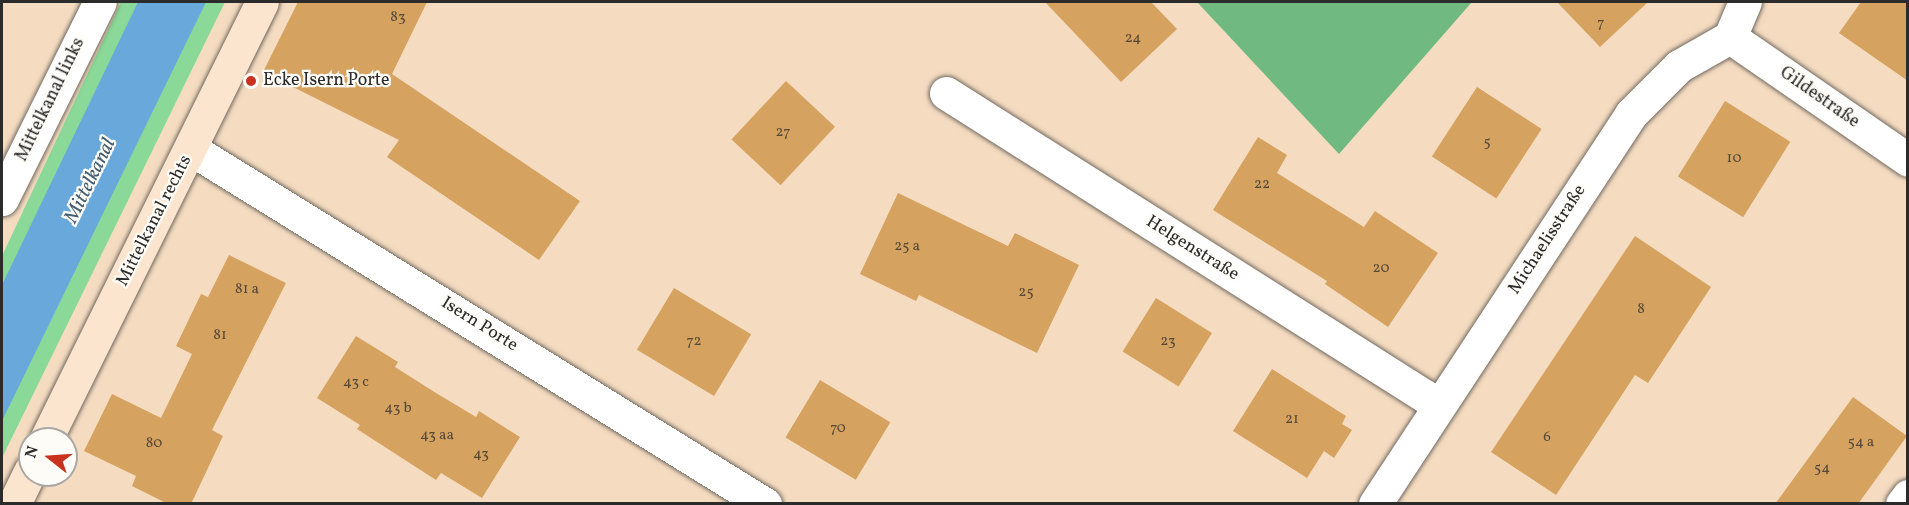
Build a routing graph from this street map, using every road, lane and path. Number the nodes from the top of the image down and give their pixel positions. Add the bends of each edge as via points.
1 (100, 2) edge
2 (262, 2) edge
3 (1745, 2) edge
4 (1730, 37) junction
5 (946, 93) dead end
6 (191, 149) junction
7 (1908, 160) edge
8 (2, 199) edge
9 (1439, 405) junction
10 (52, 427) edge
11 (22, 487) edge
12 (1908, 496) edge
13 (14, 504) edge
14 (765, 504) edge
15 (1375, 504) edge
16 (1902, 504) edge

1 - 8 street, Mittelkanal links
2 - 6 main road, Mittelkanal rechts
3 - 4 street
4 - 7 street, Gildestraße
4 - 9 street, Michaelisstraße via 1679,66 1631,114
5 - 9 street, Helgenstraße
6 - 10 main road, Mittelkanal rechts
6 - 14 street, Isern Porte
9 - 15 street, Michaelisstraße
11 - 13 main road
12 - 16 street

